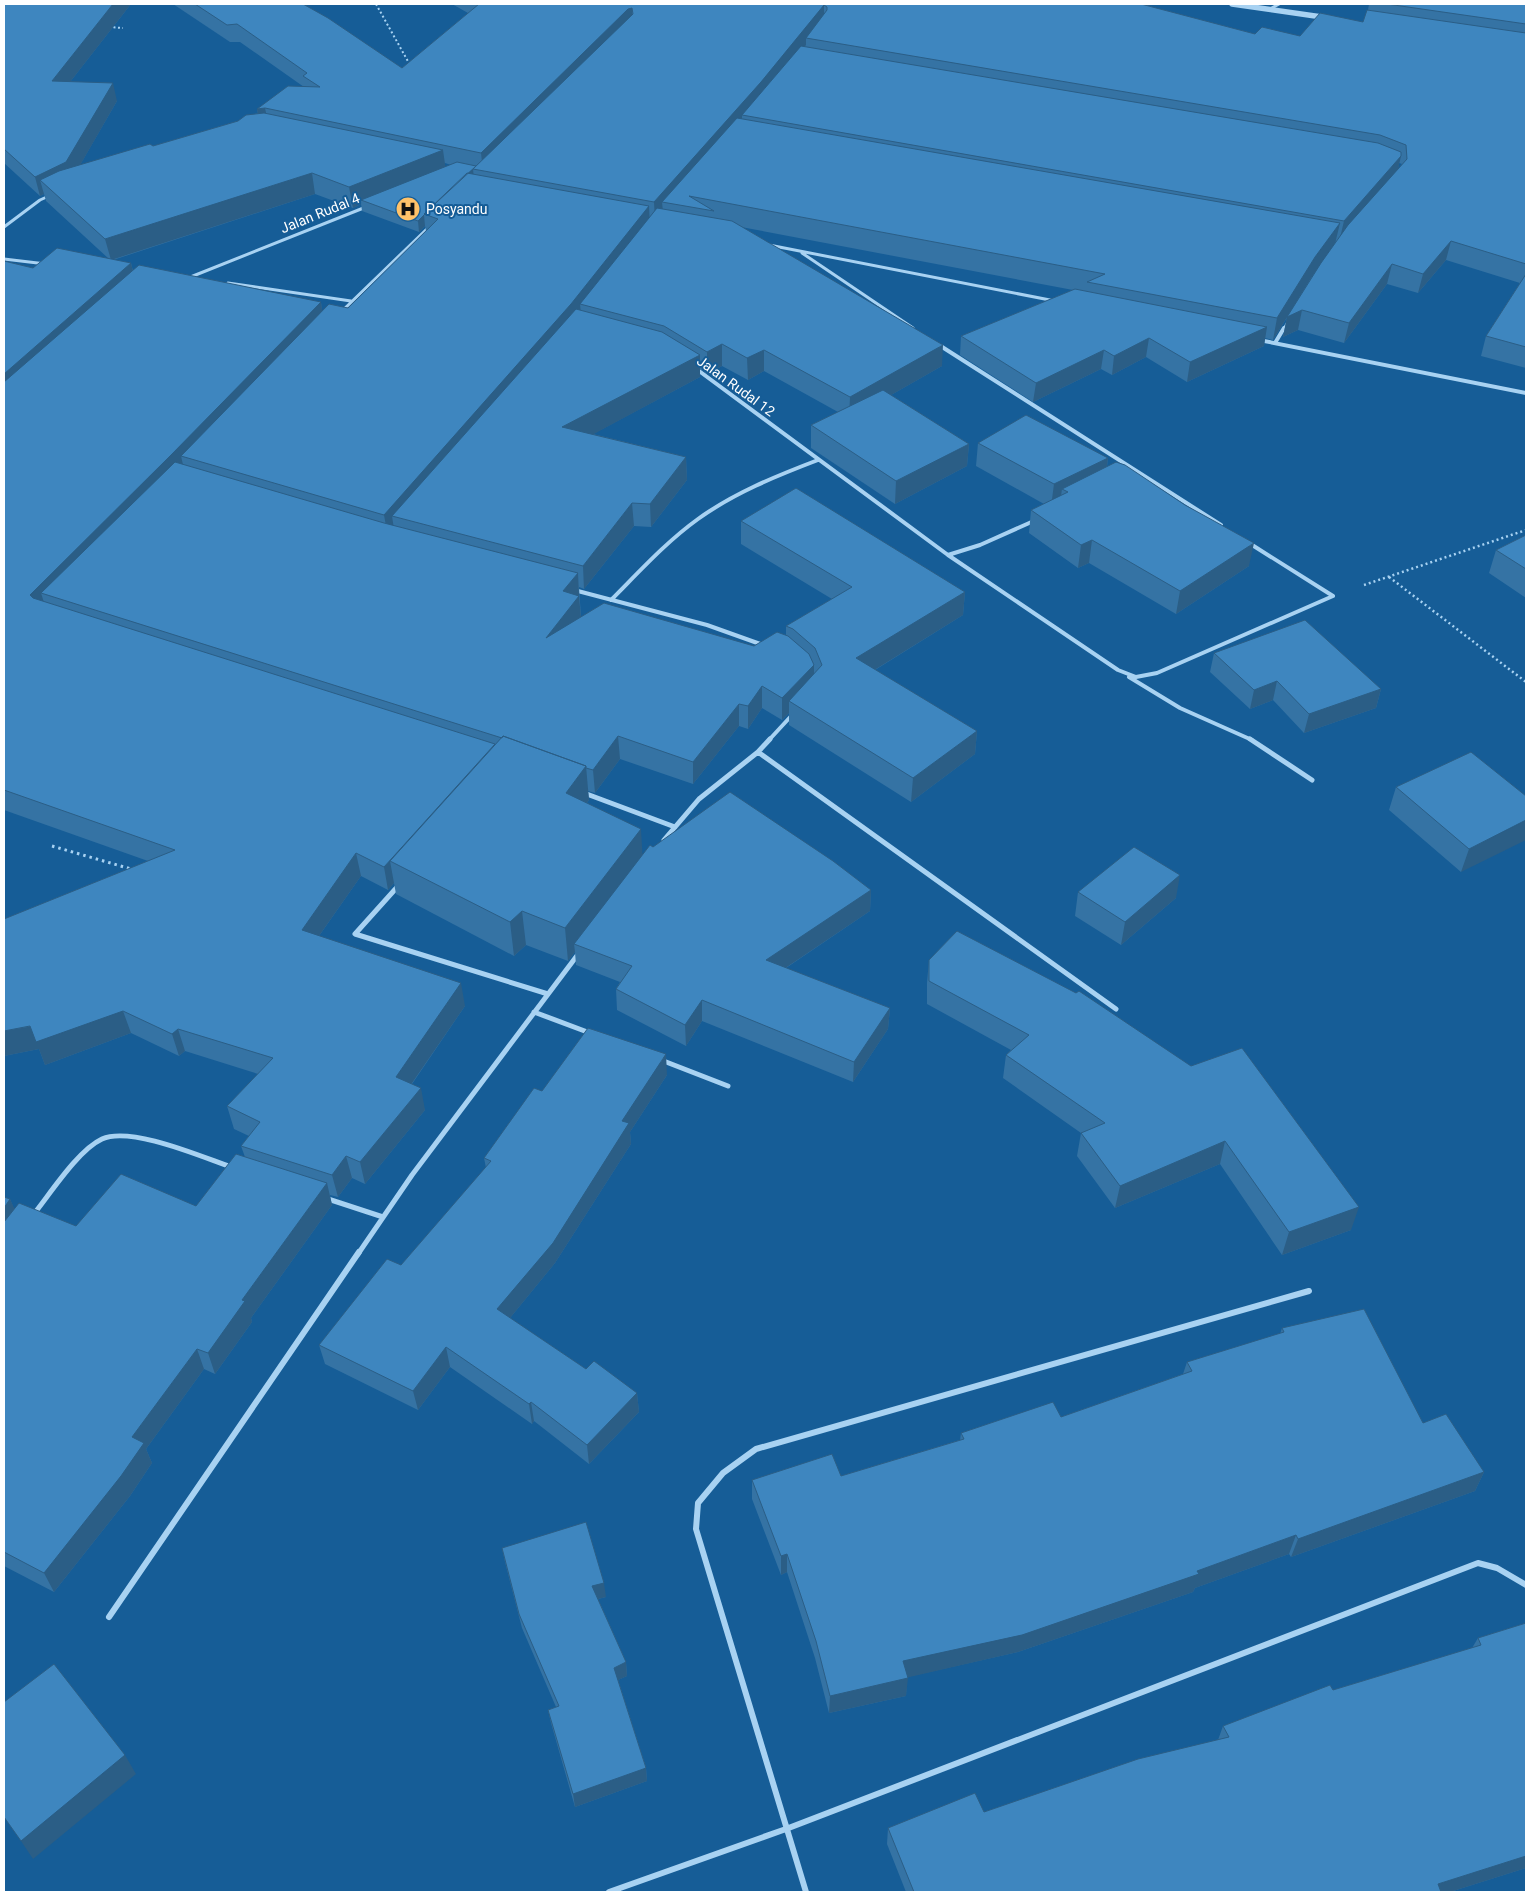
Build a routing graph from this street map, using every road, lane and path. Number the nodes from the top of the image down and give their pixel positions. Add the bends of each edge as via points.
1 (376, 4) edge
2 (1232, 4) edge
3 (1279, 4) edge
4 (1270, 9) junction
5 (1339, 20) edge
6 (105, 26) edge
7 (123, 28) dead end
8 (403, 71) edge
9 (54, 194) edge
10 (369, 205) edge
11 (433, 223) edge
12 (4, 227) edge
13 (762, 244) edge
14 (800, 251) junction
15 (4, 259) edge
16 (53, 264) edge
17 (179, 277) edge
18 (188, 278) junction
19 (198, 279) edge
20 (226, 283) edge
21 (351, 302) junction
22 (1061, 302) edge
23 (337, 316) edge
24 (1290, 320) edge
25 (919, 332) edge
26 (1255, 340) edge
27 (934, 342) edge
28 (1275, 343) junction
29 (688, 364) edge
30 (1526, 393) edge
31 (818, 460) junction
32 (1135, 470) junction
33 (1126, 474) edge
34 (1043, 516) edge
35 (1226, 528) edge
36 (1526, 530) edge
37 (1242, 538) edge
38 (948, 555) junction
39 (1389, 576) junction
40 (572, 589) edge
41 (1333, 596) junction
42 (611, 600) junction
43 (771, 648) edge
44 (1118, 670) junction
45 (1526, 682) edge
46 (798, 709) edge
47 (758, 752) junction
48 (1312, 780) dead end
49 (581, 792) edge
50 (675, 827) junction
51 (662, 843) edge
52 (52, 846) dead end
53 (137, 871) edge
54 (401, 883) edge
55 (584, 946) edge
56 (548, 994) junction
57 (1116, 1009) dead end
58 (534, 1012) junction
59 (599, 1037) edge
60 (654, 1058) edge
61 (728, 1086) dead end
62 (241, 1170) edge
63 (317, 1195) edge
64 (383, 1217) junction
65 (28, 1220) edge
66 (1309, 1291) dead end
67 (1526, 1585) edge
68 (109, 1617) dead end
69 (786, 1829) junction
70 (609, 1892) edge
71 (806, 1892) edge

1 - 8 path via 410,64
2 - 4 street
3 - 4 street
4 - 5 street
6 - 7 path
9 - 12 street via 40,200
10 - 18 street, Jalan Rudal 4
11 - 21 street
13 - 14 street
14 - 22 street
14 - 25 street
15 - 16 street
17 - 18 street
18 - 19 street
20 - 21 street
21 - 23 street
24 - 28 street
26 - 28 street
27 - 32 street
28 - 30 street
29 - 31 street, Jalan Rudal 12
31 - 38 street, Jalan Rudal 12
31 - 42 street via 771,478 698,519
32 - 33 street
32 - 35 street
34 - 38 street via 980,545
36 - 39 path
37 - 41 street
38 - 44 street, Jalan Rudal 12
39 - 41 path
39 - 45 path
40 - 42 street
41 - 44 street via 1157,672 1136,676
42 - 43 street via 707,625
44 - 48 street, Jalan Rudal 12 via 1180,708 1249,738
46 - 47 street
47 - 50 street via 699,799
47 - 57 street
49 - 50 street
50 - 51 street
52 - 53 path
54 - 56 street via 355,934
55 - 56 street
56 - 58 street
58 - 59 street
58 - 64 street
60 - 61 street
62 - 65 street via 146,1139 121,1136 103,1139 83,1156
63 - 64 street
64 - 68 street
66 - 69 street via 756,1449 723,1473 698,1503 696,1529
67 - 69 street via 1497,1568 1478,1563
69 - 70 street
69 - 71 street

